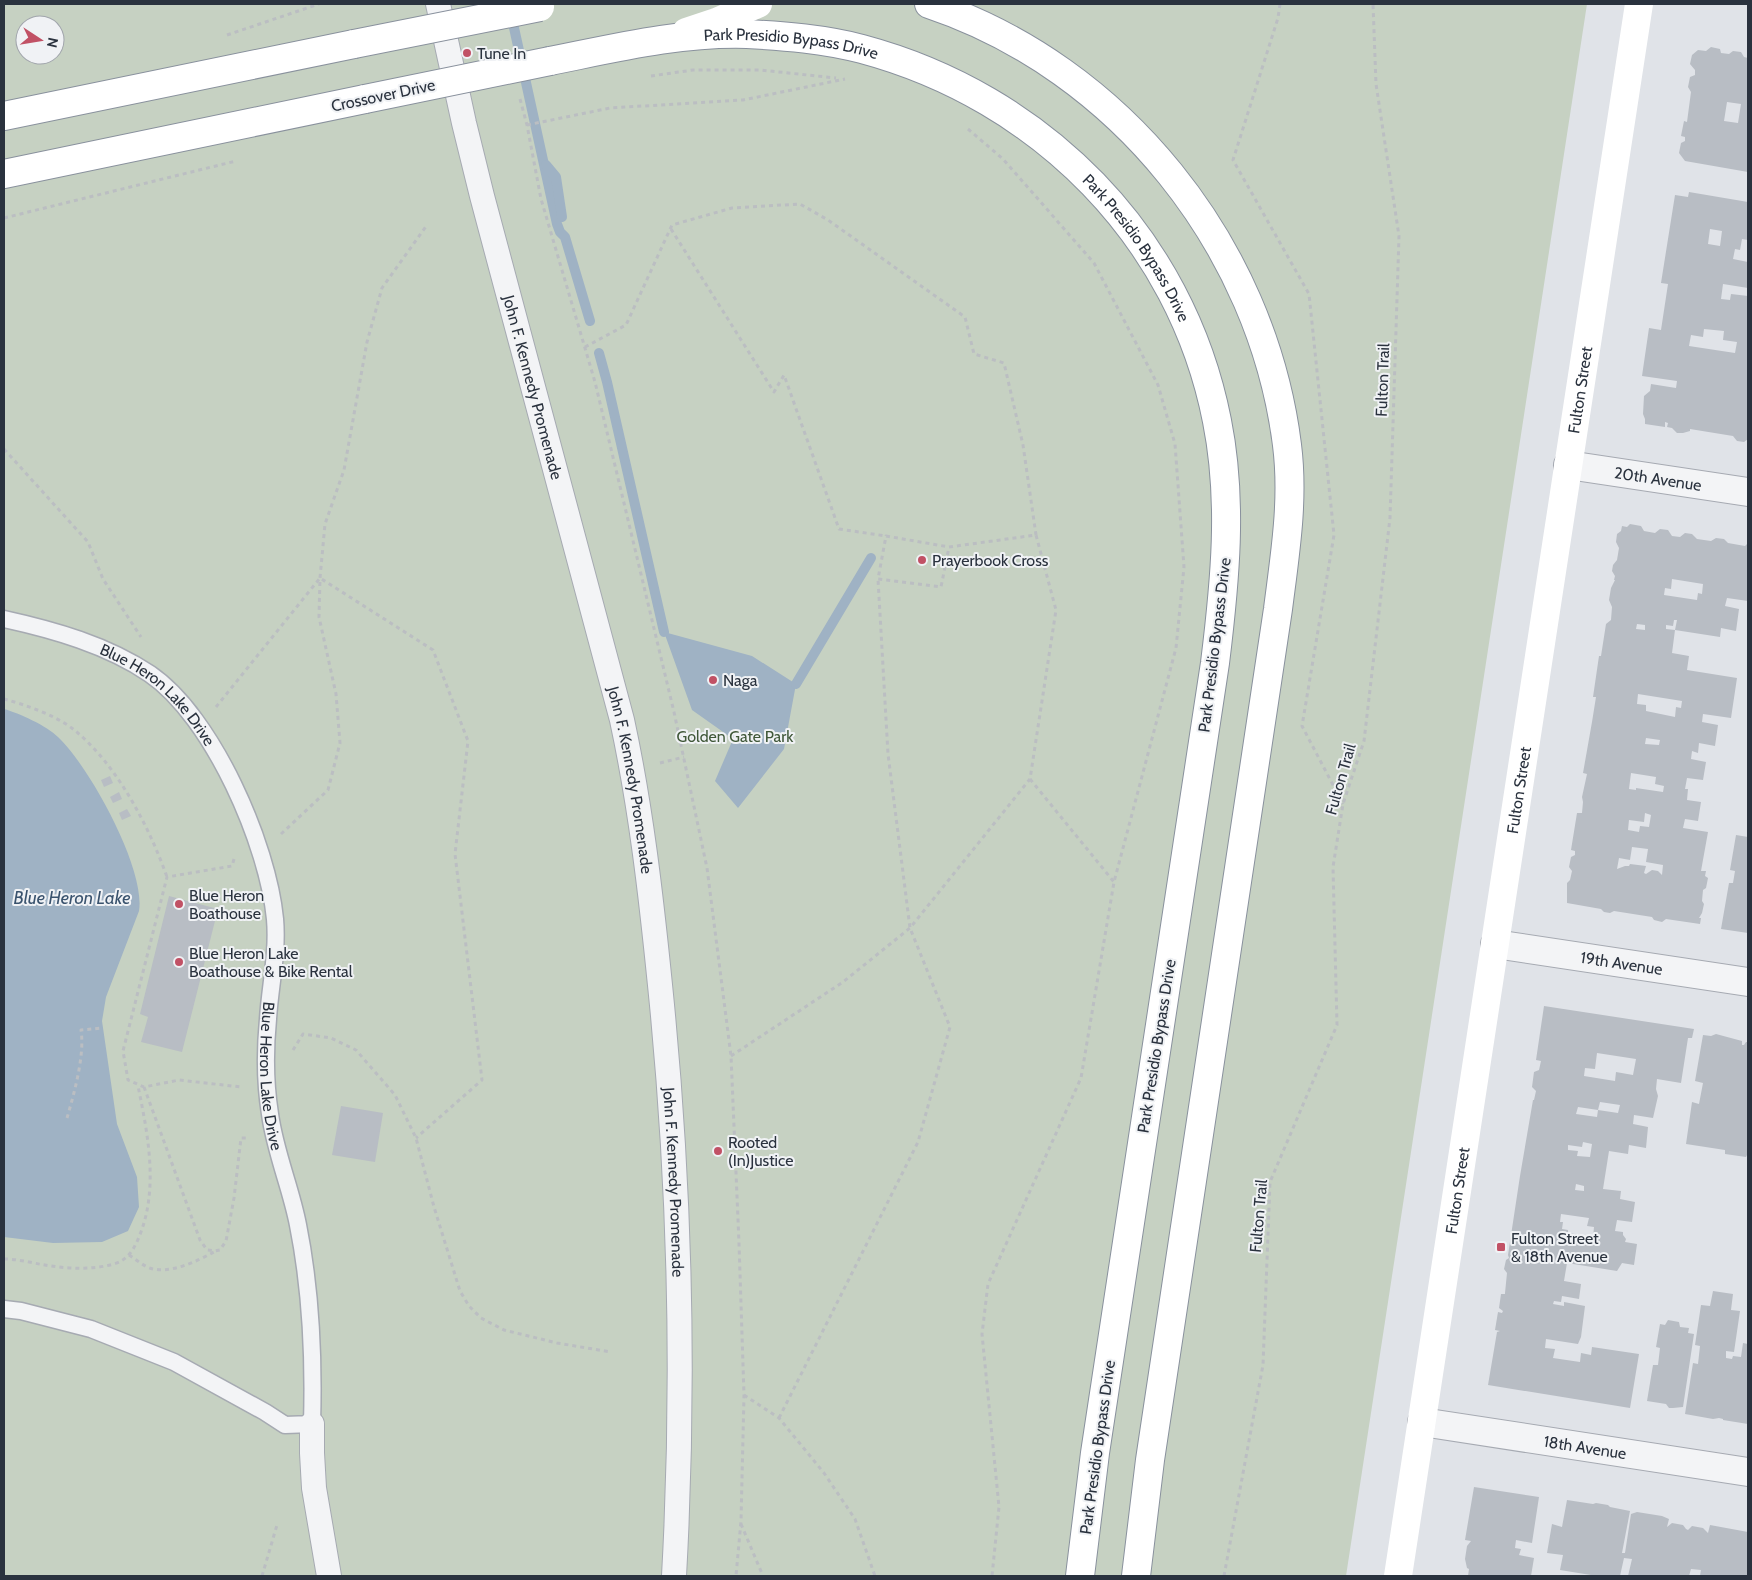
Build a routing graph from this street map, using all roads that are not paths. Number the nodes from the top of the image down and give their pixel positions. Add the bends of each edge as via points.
1 (438, 4) edge
2 (758, 4) edge
3 (929, 4) edge
4 (1639, 4) edge
5 (547, 5) edge
6 (661, 40) junction
7 (4, 116) edge
8 (4, 174) edge
9 (1568, 464) junction
10 (1748, 492) edge
11 (4, 619) edge
12 (1495, 944) junction
13 (1748, 982) edge
14 (4, 1309) edge
15 (1422, 1422) junction
16 (312, 1424) junction
17 (1748, 1472) edge
18 (329, 1576) edge
19 (674, 1576) edge
20 (1080, 1576) edge
21 (1136, 1576) edge
22 (1398, 1576) edge

1 - 19 street, John F. Kennedy Promenade via 480,187 611,673 640,819 666,1048 674,1180 679,1306
2 - 6 main road, Crossover Drive
3 - 21 main road via 981,24 1019,44 1088,90 1151,149 1178,182 1212,232 1245,294 1272,369 1287,445 1289,524 1281,592 1150,1460
4 - 9 main road, Fulton Street
5 - 7 main road, bridge
6 - 8 main road, Crossover Drive, bridge
6 - 20 main road, Park Presidio Bypass Drive via 744,34 819,40 890,57 987,100 1048,142 1103,193 1126,221 1149,254 1186,321 1209,386 1225,489 1222,601 1095,1453
9 - 10 street, 20th Avenue
9 - 12 main road, Fulton Street
11 - 16 lane, Blue Heron Lake Drive via 90,644 152,675 178,699 200,727 241,801 257,841 275,920 267,1089 270,1116 291,1192 304,1259 312,1342
12 - 13 street, 19th Avenue
12 - 15 main road, Fulton Street
14 - 16 lane via 91,1329 174,1362 284,1424
15 - 17 street, 18th Avenue
15 - 22 main road, Fulton Street
16 - 18 street, Blue Heron Lake Drive via 314,1488

